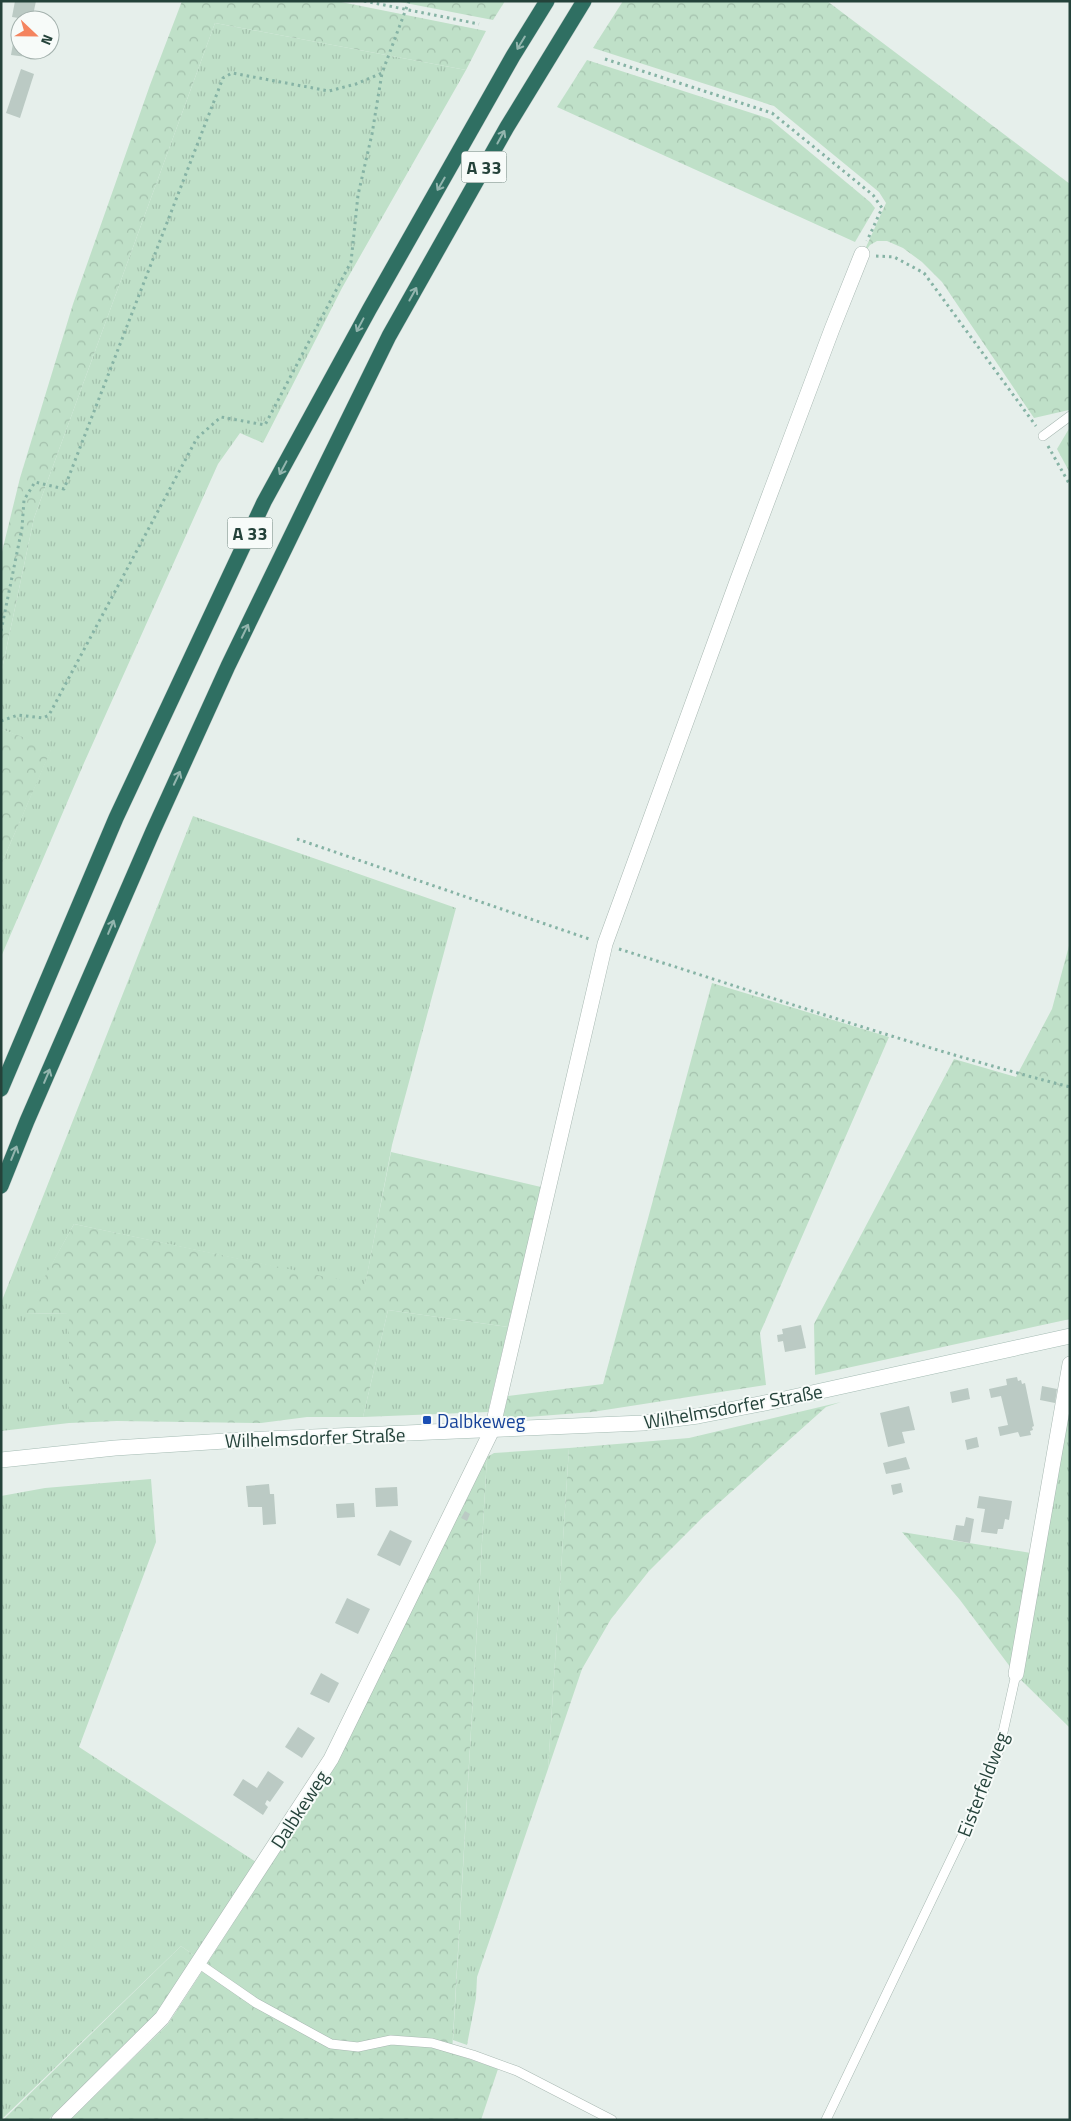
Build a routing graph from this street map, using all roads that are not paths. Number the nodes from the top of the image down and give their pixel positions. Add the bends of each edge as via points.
1 (547, 1) edge
2 (584, 1) edge
3 (862, 254) road end
4 (1070, 416) edge
5 (1043, 436) road end
6 (1, 1089) edge
7 (1, 1186) edge
8 (1070, 1336) edge
9 (1070, 1364) edge
10 (492, 1430) junction
11 (1, 1460) edge
12 (1016, 1674) joint
13 (198, 1963) junction
14 (58, 2120) edge
15 (612, 2120) edge
16 (826, 2120) edge

1 -> 6 highway, A 33 via 368,310 264,502 116,818
7 -> 2 highway, A 33 via 152,831 305,506 389,336 507,127
3 - 10 street, Dalbkeweg via 741,570 604,944
4 - 5 lane
8 - 10 street, Wilhelmsdorfer Straße via 698,1416 642,1423
9 - 12 street, Eisterfeldweg
10 - 11 street, Wilhelmsdorfer Straße via 241,1440
10 - 13 street, Dalbkeweg via 332,1759
12 - 16 lane, Eisterfeldweg via 999,1750 979,1801
13 - 14 street, Dalbkeweg via 162,2018
13 - 15 lane via 256,2003 330,2044 358,2047 391,2040 432,2043 516,2071

